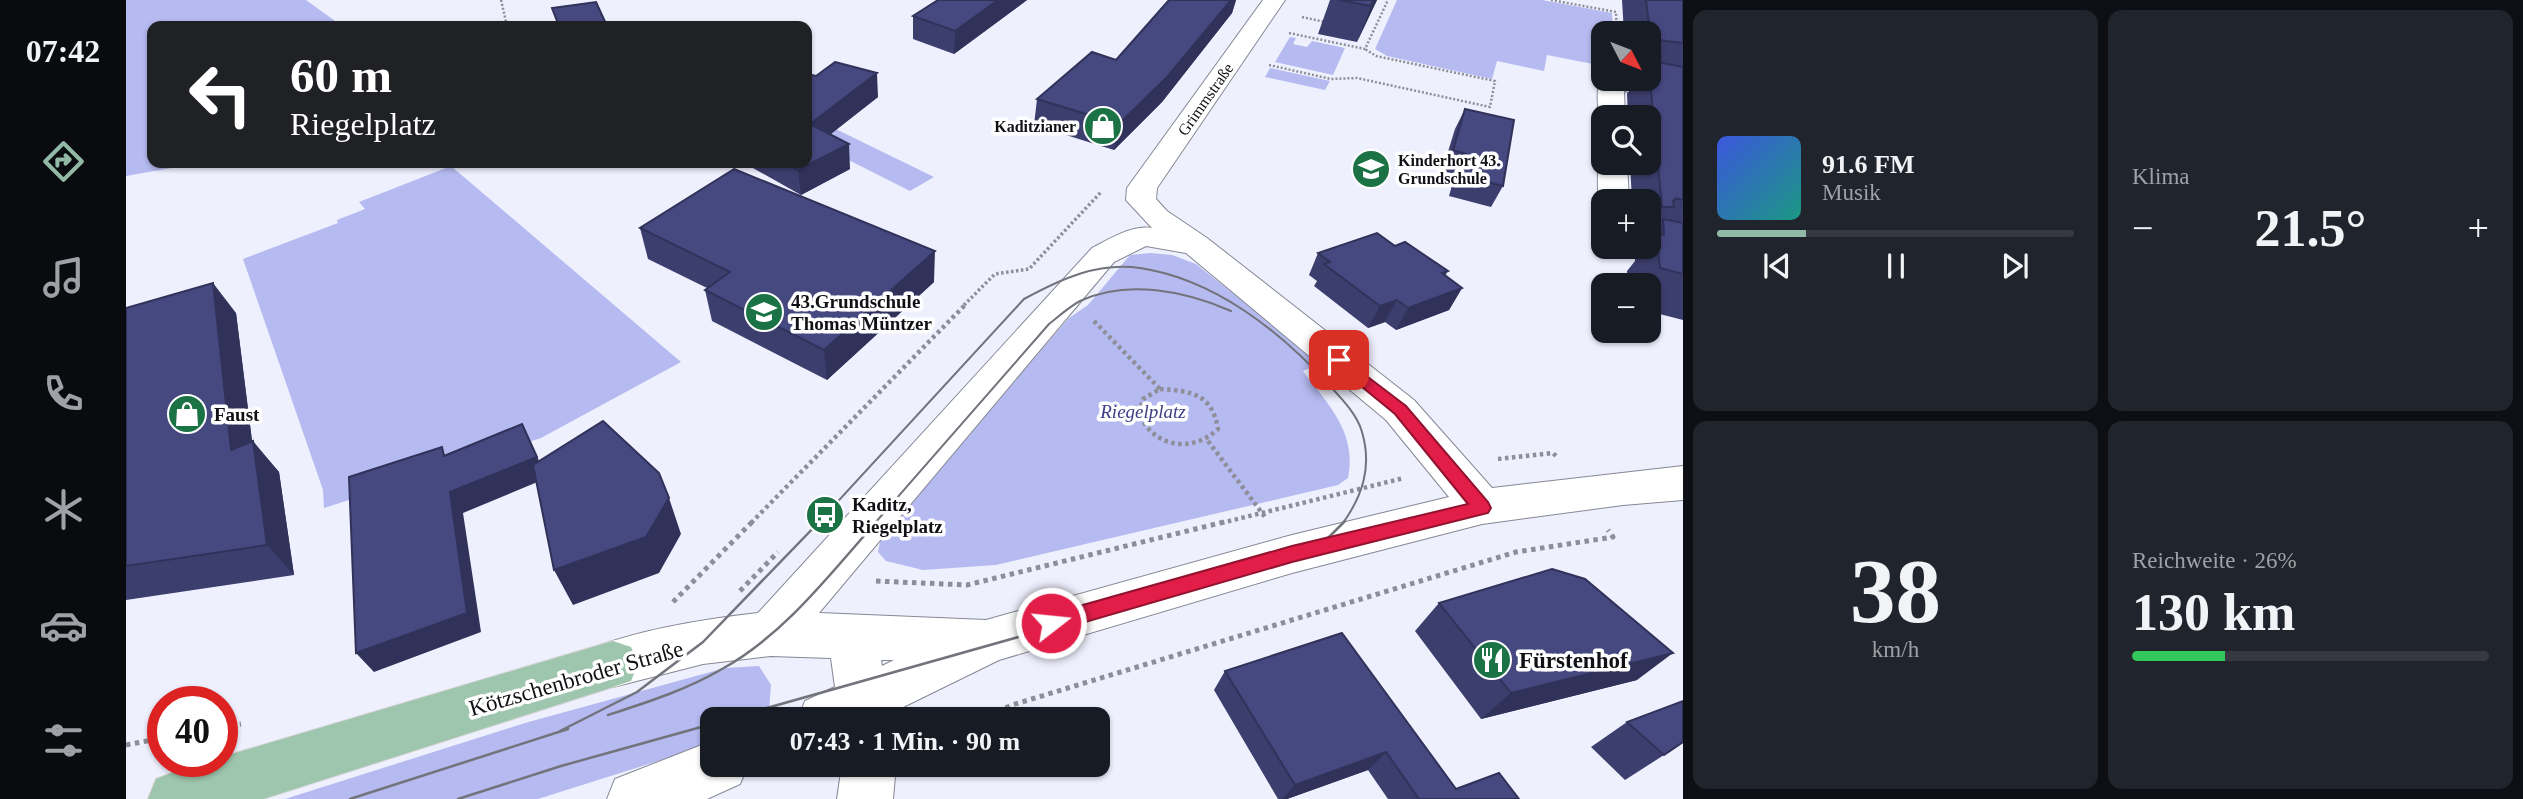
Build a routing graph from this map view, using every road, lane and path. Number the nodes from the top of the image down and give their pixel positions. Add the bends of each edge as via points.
1 (501, 0) edge
2 (1275, 0) edge
3 (1388, 0) edge
4 (1551, 0) edge
5 (506, 21) edge
6 (1616, 21) edge
7 (1256, 26) junction
8 (1365, 49) junction
9 (1234, 57) junction
10 (1683, 95) edge
11 (1612, 105) edge
12 (1140, 200) junction
13 (1196, 245) junction
14 (1029, 269) junction
15 (1067, 297) junction
16 (1160, 389) junction
17 (1209, 441) junction
18 (1447, 465) junction
19 (1683, 483) edge
20 (1582, 493) junction
21 (1482, 508) junction
22 (1264, 514) junction
23 (1292, 554) junction
24 (877, 581) dead end
25 (666, 609) dead end
26 (771, 635) junction
27 (852, 637) junction
28 (989, 641) junction
29 (613, 664) joint
30 (852, 707) edge
31 (863, 707) edge
32 (1008, 707) edge
33 (147, 741) edge
34 (126, 745) edge
35 (700, 774) edge
36 (867, 777) edge
37 (176, 799) edge
38 (635, 799) edge
39 (864, 799) edge

1 - 5 path
2 - 7 street, Grimmstraße
3 - 8 path
4 - 6 path via 1616,12
7 - 8 path
7 - 9 street, Grimmstraße
8 - 9 path via 1376,56 1494,81 1490,107
9 - 12 street, Grimmstraße via 1142,188
10 - 11 street via 1611,81
12 - 13 street
12 - 14 path via 1102,191
13 - 15 street via 1142,236 1103,255
13 - 18 street via 1400,410
14 - 15 path
14 - 25 path via 995,274
15 - 16 path
15 - 26 street
16 - 17 path via 1186,390 1205,399 1218,422
16 - 17 path via 1143,399 1139,413 1147,429 1167,442 1193,445
17 - 22 path
18 - 21 street
18 - 22 path
19 - 20 street, Kötzschenbroder Straße
20 - 21 street, Kötzschenbroder Straße
20 - 32 path via 1613,537 1516,552
21 - 23 street, Kötzschenbroder Straße
22 - 23 path
22 - 24 path via 967,585
23 - 28 street, Kötzschenbroder Straße
26 - 27 street, Kötzschenbroder Straße
26 - 29 street, Kötzschenbroder Straße via 703,642
27 - 28 street, Kötzschenbroder Straße
27 - 30 street
28 - 31 street, Kötzschenbroder Straße
29 - 37 main road, Kötzschenbroder Straße
33 - 34 path
35 - 38 street
36 - 39 street

